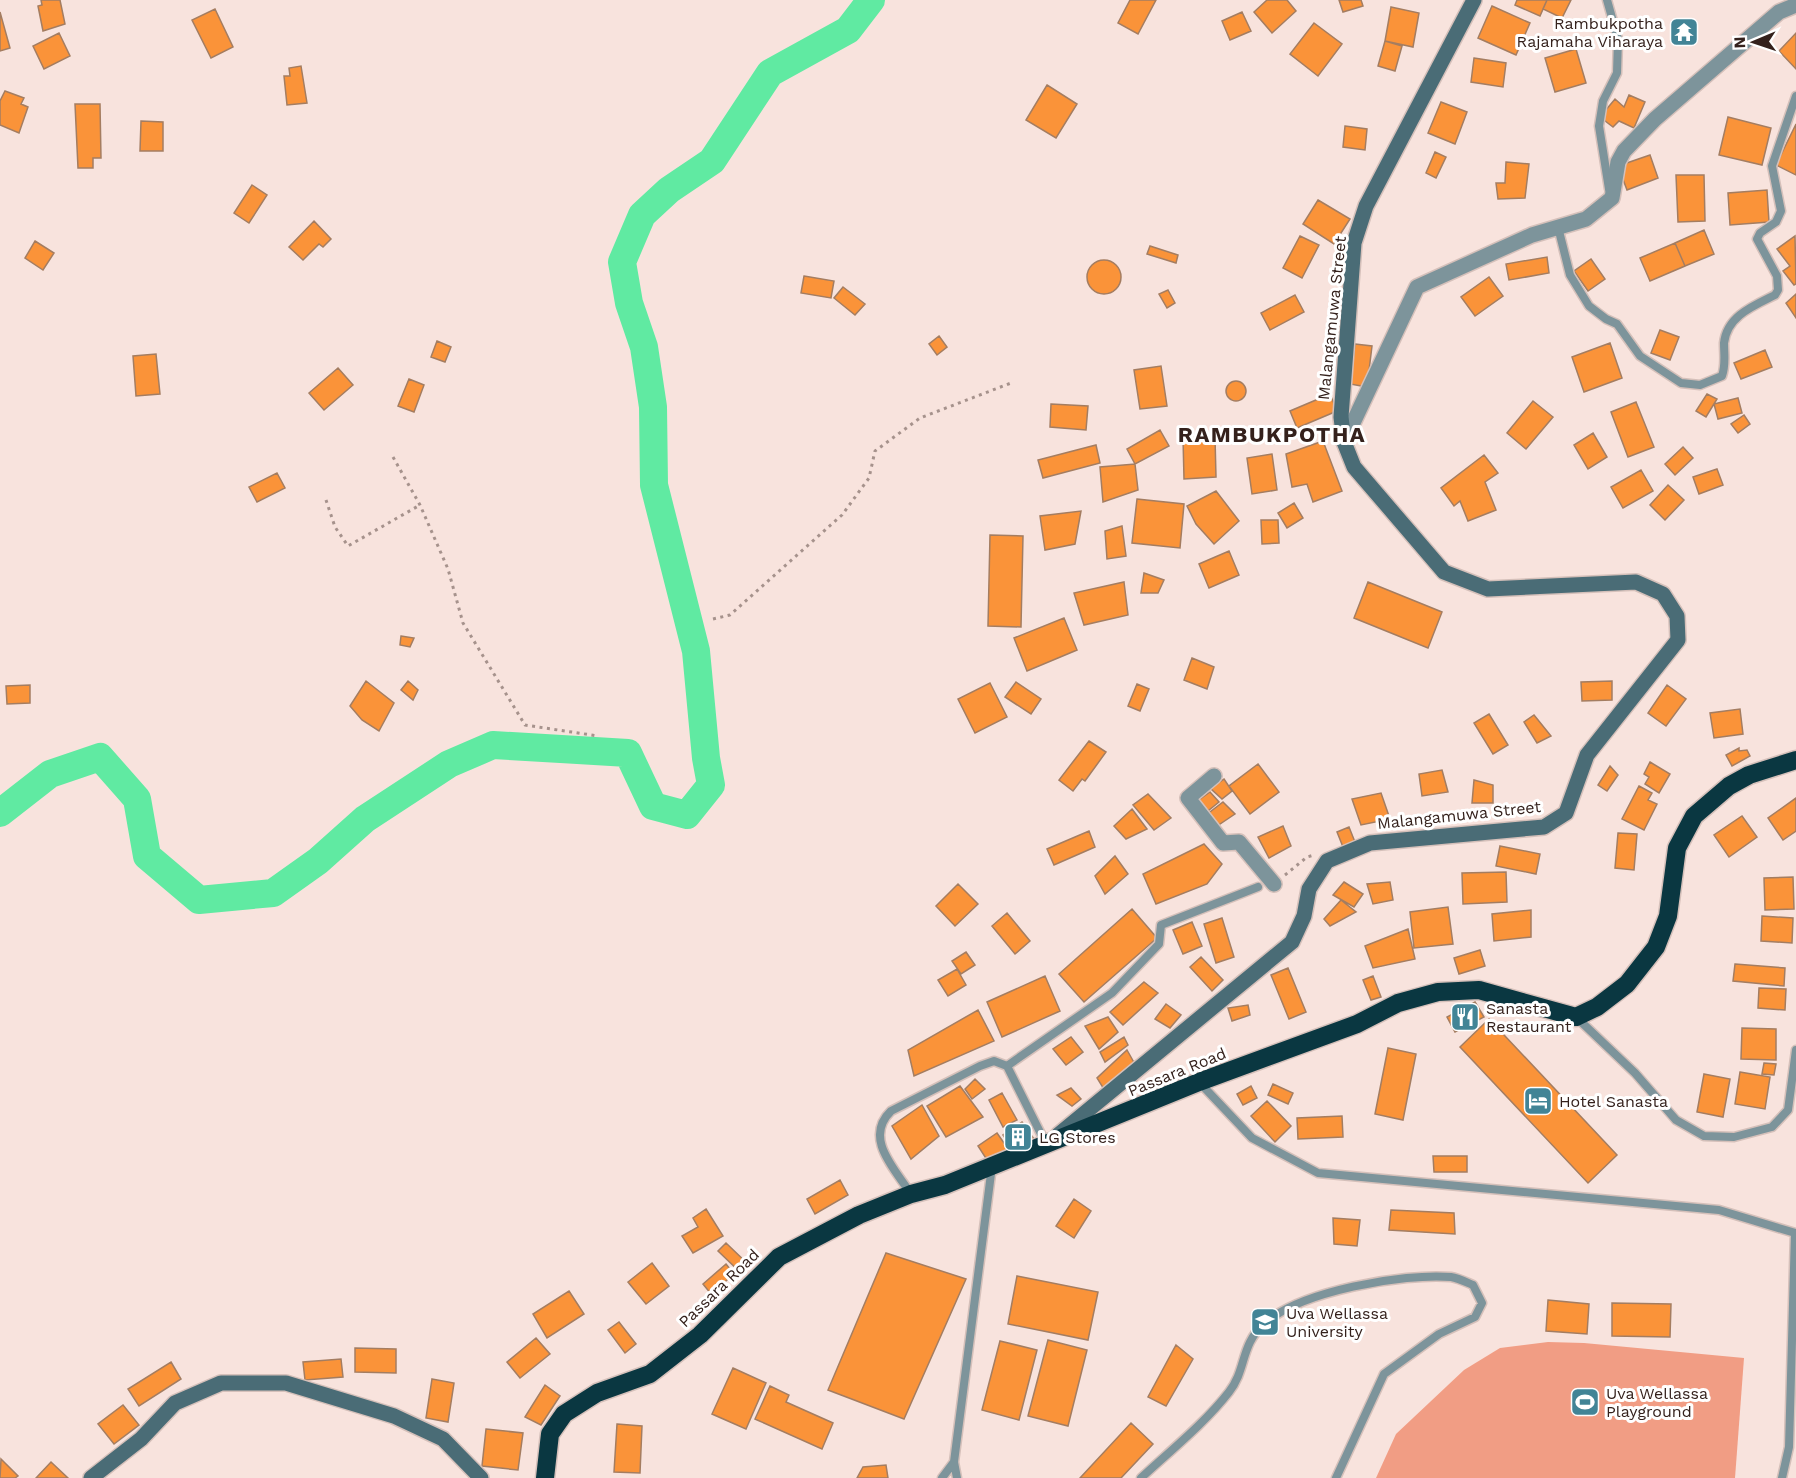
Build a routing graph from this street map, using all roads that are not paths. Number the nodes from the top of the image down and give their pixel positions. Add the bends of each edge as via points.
1 (1474, 0) edge
2 (1607, 0) edge
3 (1796, 5) edge
4 (1796, 96) edge
5 (1612, 198) junction
6 (1558, 227) junction
7 (1344, 442) junction
8 (1796, 760) edge
9 (1214, 776) dead end
10 (1274, 884) road end
11 (1258, 887) dead end
12 (1576, 1017) junction
13 (1796, 1050) edge
14 (1007, 1066) junction
15 (1199, 1082) junction
16 (1046, 1144) junction
17 (992, 1166) junction
18 (911, 1194) junction
19 (1796, 1233) edge
20 (954, 1462) junction
21 (91, 1478) edge
22 (481, 1478) edge
23 (545, 1478) edge
24 (942, 1478) edge
25 (957, 1478) edge
26 (1141, 1478) edge
27 (1336, 1478) edge
28 (1782, 1478) edge

1 - 7 street, Malangamuwa Street via 1366,206 1354,243 1341,417
2 - 5 lane via 1618,39 1617,73 1603,101 1599,126
3 - 5 street via 1779,12 1655,119 1624,151 1618,162
4 - 6 lane via 1772,166 1781,211 1776,222 1757,239 1777,276 1778,290 1736,317 1726,331 1722,376 1700,385 1681,383 1640,356 1617,324 1589,306 1570,275
5 - 6 street via 1586,219
6 - 7 street via 1417,287
7 - 16 street, Malangamuwa Street via 1354,467 1444,572 1488,589 1636,582 1663,594 1677,616 1678,640 1587,755 1566,813 1544,827 1370,843 1327,861 1309,889 1304,916 1292,942
8 - 12 highway via 1749,775 1729,786 1695,816 1677,848 1668,916 1656,947 1627,984 1598,1008
9 - 10 street via 1188,798 1223,843 1239,842
11 - 14 lane via 1161,925 1159,944 1112,993
12 - 13 lane via 1635,1073 1676,1120 1704,1136 1734,1137 1772,1127 1788,1110
12 - 15 highway, Passara Road via 1479,990 1438,992 1398,1003 1357,1024
14 - 16 lane
14 - 18 lane via 994,1061 980,1065 885,1117 879,1145
15 - 16 highway, Passara Road
15 - 19 lane via 1252,1138 1318,1173 1719,1210
16 - 17 highway, Passara Road
17 - 18 highway, Passara Road
17 - 20 lane
18 - 23 highway, Passara Road via 859,1215 779,1257 700,1335 650,1374 597,1393 564,1414 550,1434
19 - 28 lane via 1789,1447
20 - 24 lane
20 - 25 lane
21 - 22 street via 141,1439 175,1403 221,1383 286,1383 394,1416 443,1439
26 - 27 lane via 1229,1392 1241,1374 1245,1348 1263,1324 1288,1309 1365,1282 1452,1277 1473,1285 1482,1303 1475,1317 1439,1334 1384,1374

